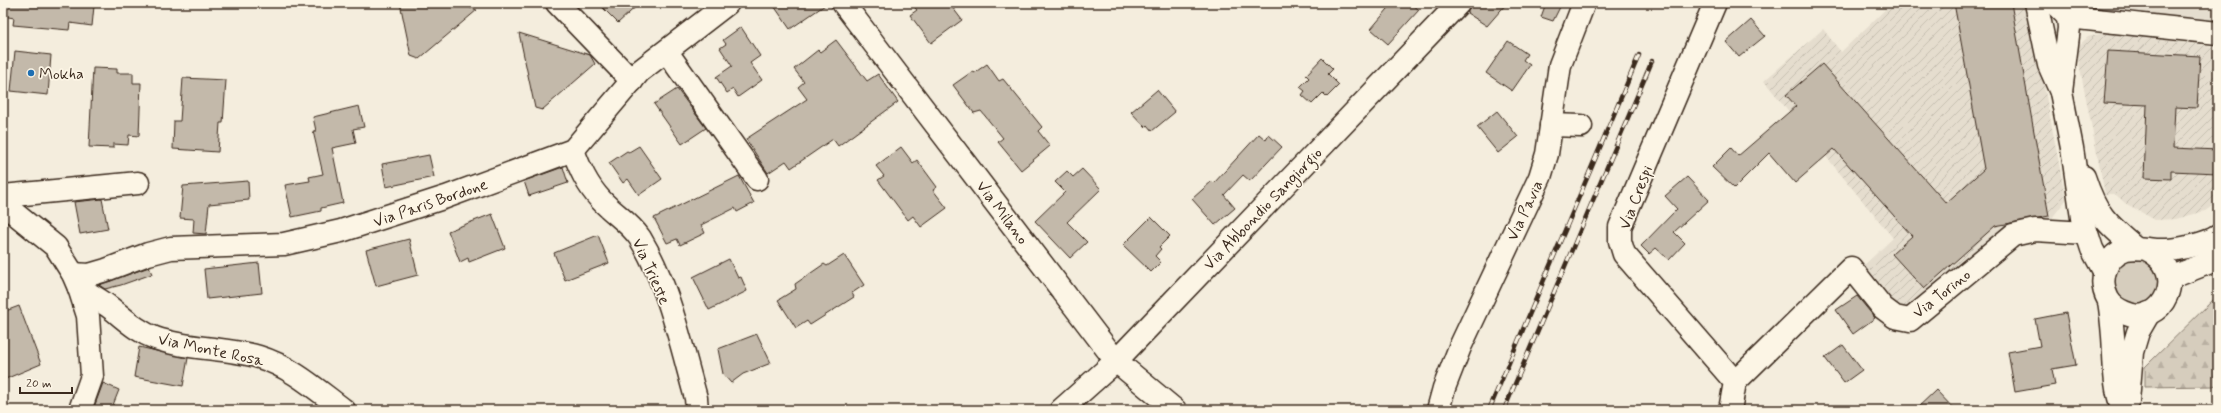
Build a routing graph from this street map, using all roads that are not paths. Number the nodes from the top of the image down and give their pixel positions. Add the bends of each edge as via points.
1 (557, 3) edge
2 (728, 3) edge
3 (843, 3) edge
4 (1459, 3) edge
5 (1584, 3) edge
6 (1715, 3) edge
7 (2036, 3) edge
8 (2063, 8) edge
9 (2218, 33) edge
10 (667, 52) junction
11 (632, 81) junction
12 (2061, 92) junction
13 (1551, 125) junction
14 (1580, 126) dead end
15 (2072, 148) junction
16 (573, 150) junction
17 (757, 179) dead end
18 (138, 183) dead end
19 (3, 196) edge
20 (3, 204) edge
21 (2086, 233) junction
22 (2218, 236) edge
23 (2141, 248) junction
24 (2218, 259) edge
25 (2104, 271) junction
26 (2170, 278) junction
27 (76, 281) junction
28 (2109, 302) junction
29 (2149, 313) junction
30 (1116, 361) junction
31 (1735, 382) junction
32 (80, 410) edge
33 (344, 410) edge
34 (697, 410) edge
35 (1061, 410) edge
36 (1175, 410) edge
37 (1438, 410) edge
38 (1730, 410) edge
39 (2123, 410) edge
40 (2126, 410) edge

1 - 11 street
2 - 10 street, Via Paris Bordone
3 - 30 street, Via Milano
4 - 30 street, Via Abbondio Sangiorgio
5 - 13 street, Via Pavia via 1560,65
6 - 31 street, Via Crespi via 1620,227 1620,241 1624,254
7 - 12 street via 2049,65
8 - 9 street
8 - 12 street via 2069,28
10 - 11 street, Via Paris Bordone via 640,71
10 - 17 street
11 - 16 street, Via Paris Bordone
12 - 15 street
13 - 14 street
13 - 37 street, Via Pavia via 1547,154 1540,177 1460,347
15 - 21 street via 2078,204
15 - 23 street via 2092,200 2101,216
16 - 27 street, Via Paris Bordone via 394,215 341,231 284,244 171,248
16 - 34 street, Via Trieste via 583,177 601,200 627,222 648,253 675,323
18 - 19 street
20 - 27 street via 56,247
21 - 25 street
21 - 31 street, Via Torino via 2035,230 2013,235 1910,320 1895,317 1883,308 1851,268
22 - 23 street via 2182,248
23 - 25 street via 2117,254
23 - 26 street via 2163,260
24 - 26 street
25 - 28 street via 2104,292
26 - 29 street via 2170,289 2166,299
27 - 32 street via 88,316 92,376
27 - 33 street, Via Monte Rosa via 139,331 173,343 245,354 285,366
28 - 29 street via 2127,314
28 - 39 street via 2114,366 2118,396
29 - 40 street via 2138,332 2132,352
30 - 35 street, Via Abbondio Sangiorgio
30 - 36 street, Via Milano
31 - 38 street

